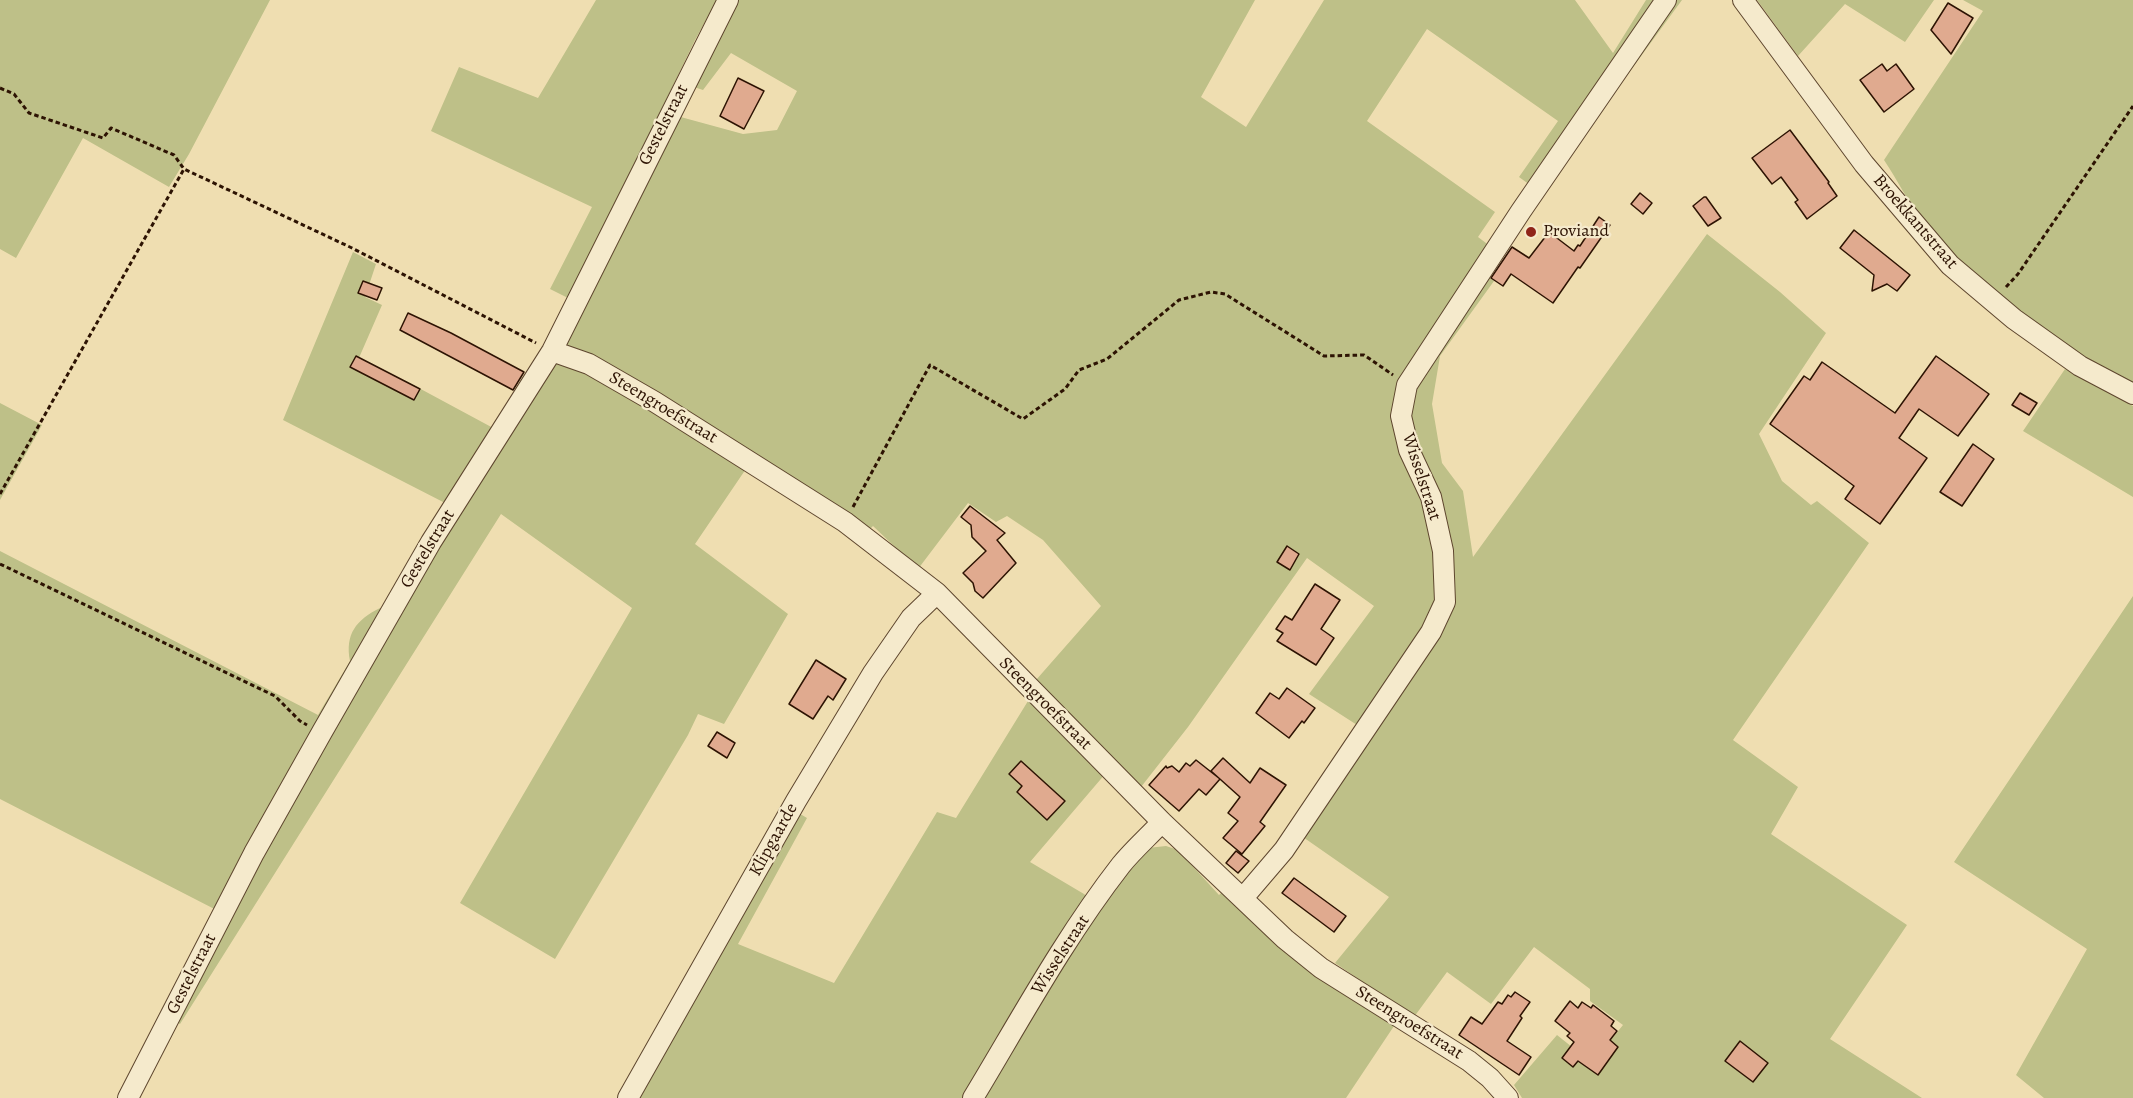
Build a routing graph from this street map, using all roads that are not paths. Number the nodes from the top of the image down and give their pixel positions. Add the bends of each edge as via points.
1 (728, 0) edge
2 (1666, 0) edge
3 (1743, 0) edge
4 (552, 351) junction
5 (2133, 394) edge
6 (937, 593) junction
7 (1162, 822) junction
8 (1243, 898) junction
9 (128, 1098) edge
10 (628, 1098) edge
11 (974, 1098) edge
12 (1508, 1098) edge

1 - 4 street, Gestelstraat
2 - 8 street, Wisselstraat via 1407,385 1401,416 1409,450 1431,497 1443,551 1445,602 1431,632 1284,850
3 - 5 street, Broekkantstraat via 1864,164 1950,265 2014,319 2080,366
4 - 6 street, Steengroefstraat via 589,364 655,402 845,522
4 - 9 street, Gestelstraat via 431,542 322,732 254,852
6 - 7 street, Steengroefstraat
6 - 10 street, Klipgaarde via 911,618 873,673
7 - 8 street, Steengroefstraat
7 - 11 street, Wisselstraat via 1122,864 1096,901
8 - 12 street, Steengroefstraat via 1321,968 1469,1061

